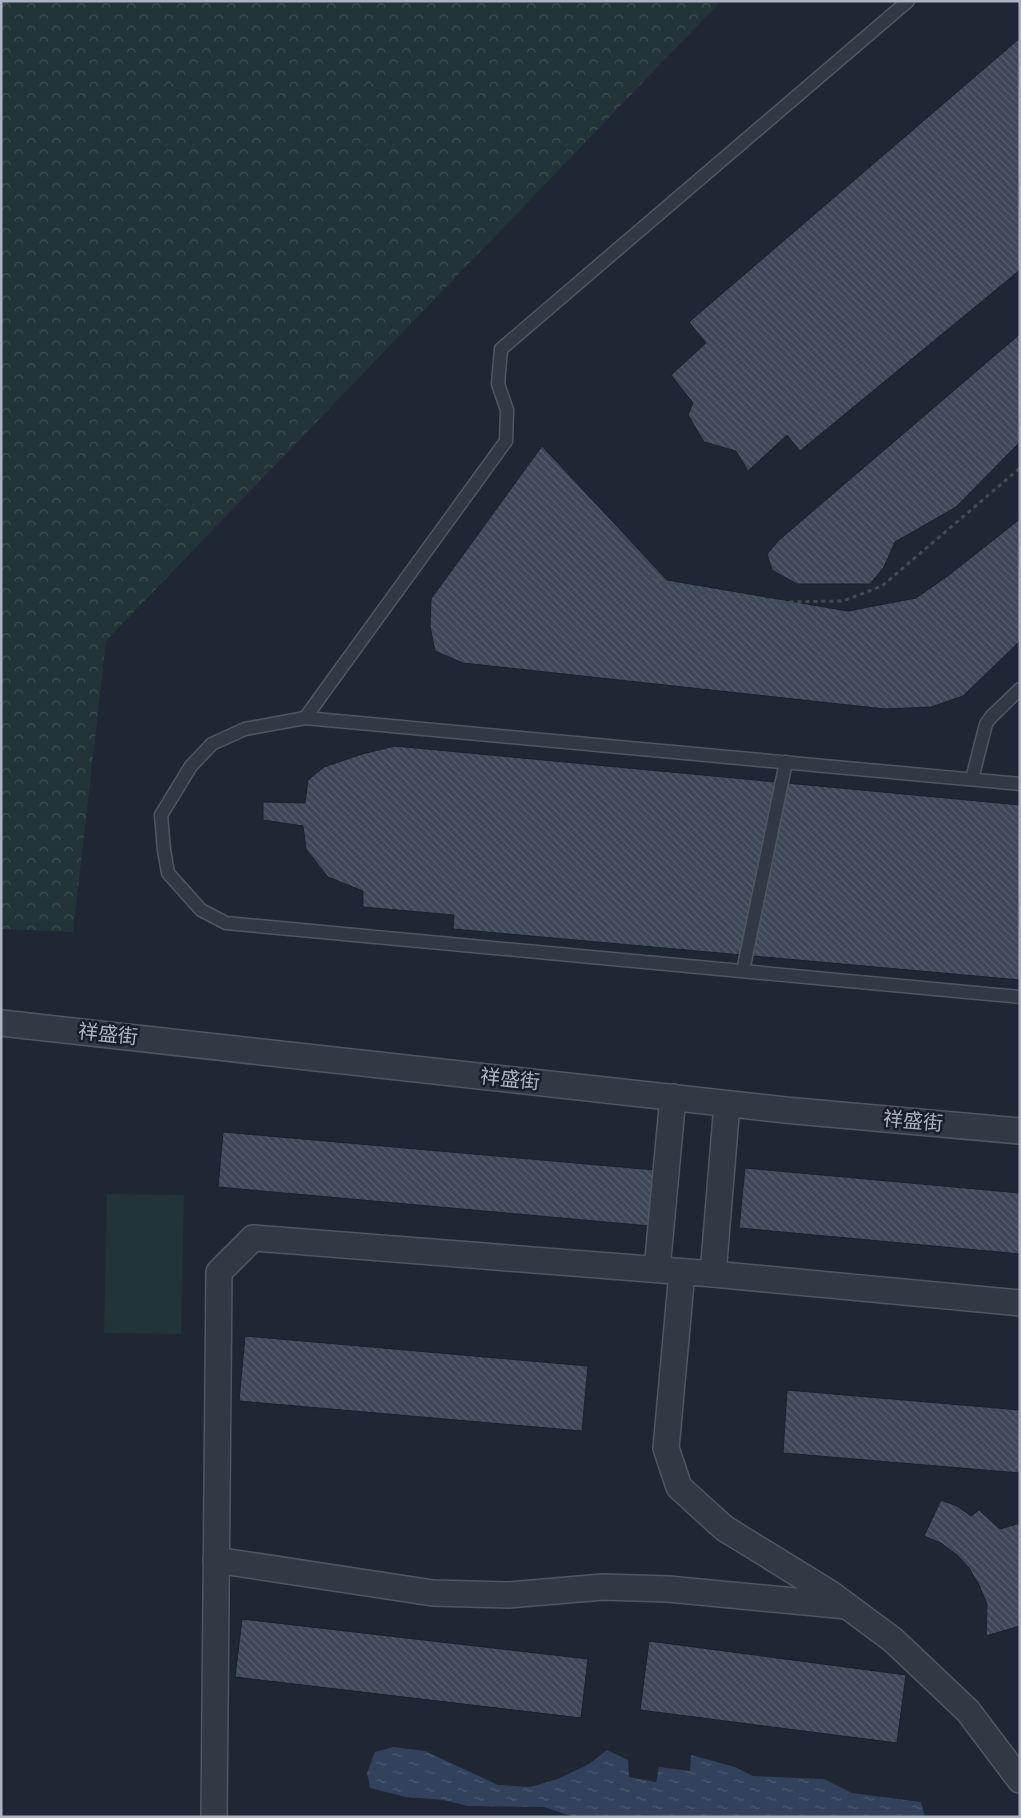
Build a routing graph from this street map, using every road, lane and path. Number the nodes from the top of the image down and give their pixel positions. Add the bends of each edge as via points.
1 (908, 1) edge
2 (1020, 468) edge
3 (636, 566) dead end
4 (1020, 689) edge
5 (305, 718) junction
6 (786, 762) junction
7 (972, 779) junction
8 (1020, 784) edge
9 (743, 971) junction
10 (1020, 997) edge
11 (1, 1024) edge
12 (673, 1098) junction
13 (728, 1104) junction
14 (1020, 1132) edge
15 (657, 1270) junction
16 (682, 1272) junction
17 (713, 1274) junction
18 (1020, 1303) edge
19 (216, 1560) junction
20 (848, 1607) junction
21 (1020, 1780) edge
22 (214, 1817) edge

1 - 5 lane via 501,349 498,384 506,410 506,441
2 - 3 path via 882,586 843,601 784,602 721,596 652,578
4 - 7 lane via 986,724
5 - 6 lane
5 - 9 lane via 245,729 212,744 190,766 161,814 168,873 200,910 226,923
6 - 7 lane
6 - 9 lane
7 - 8 lane
9 - 10 lane
11 - 12 street, 祥盛街
12 - 13 street, 祥盛街
12 - 15 street
13 - 14 street, 祥盛街
13 - 17 street
15 - 16 street
15 - 19 street via 253,1238 219,1272
16 - 17 street
16 - 20 street via 666,1448 679,1487 724,1528
17 - 18 street
19 - 20 street via 433,1593 508,1595 603,1587 668,1589
19 - 22 street
20 - 21 street via 893,1640 968,1711

